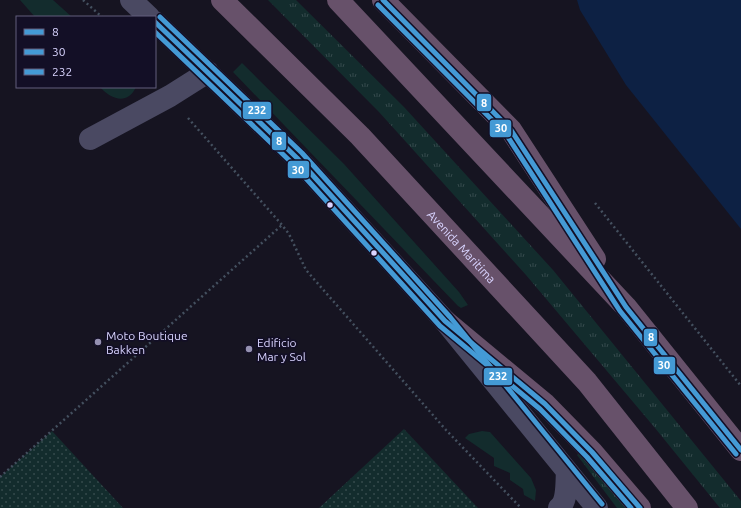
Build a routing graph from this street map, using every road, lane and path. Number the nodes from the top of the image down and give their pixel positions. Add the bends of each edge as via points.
1 (83, 0) edge
2 (131, 0) edge
3 (222, 0) edge
4 (338, 0) edge
5 (383, 0) edge
6 (101, 16) edge
7 (148, 16) edge
8 (156, 23) edge
9 (208, 72) junction
10 (170, 96) junction
11 (90, 138) dead end
12 (282, 225) junction
13 (626, 307) junction
14 (445, 321) junction
15 (741, 450) edge
16 (567, 471) junction
17 (0, 477) edge
18 (522, 508) edge
19 (559, 508) edge
20 (597, 508) edge
21 (640, 508) edge
22 (687, 508) edge

1 - 6 path
2 - 7 street
3 - 22 highway, Avenida Maritima via 360,136 587,382
4 - 13 highway
5 - 13 highway via 511,130
8 - 9 street
9 - 10 street
9 - 14 street via 297,158
10 - 11 street
10 - 12 path
12 - 17 path
12 - 18 path via 306,270 446,430
13 - 15 highway
14 - 16 street
14 - 21 highway via 545,404 592,452
16 - 19 street via 565,496 563,505
16 - 20 street

